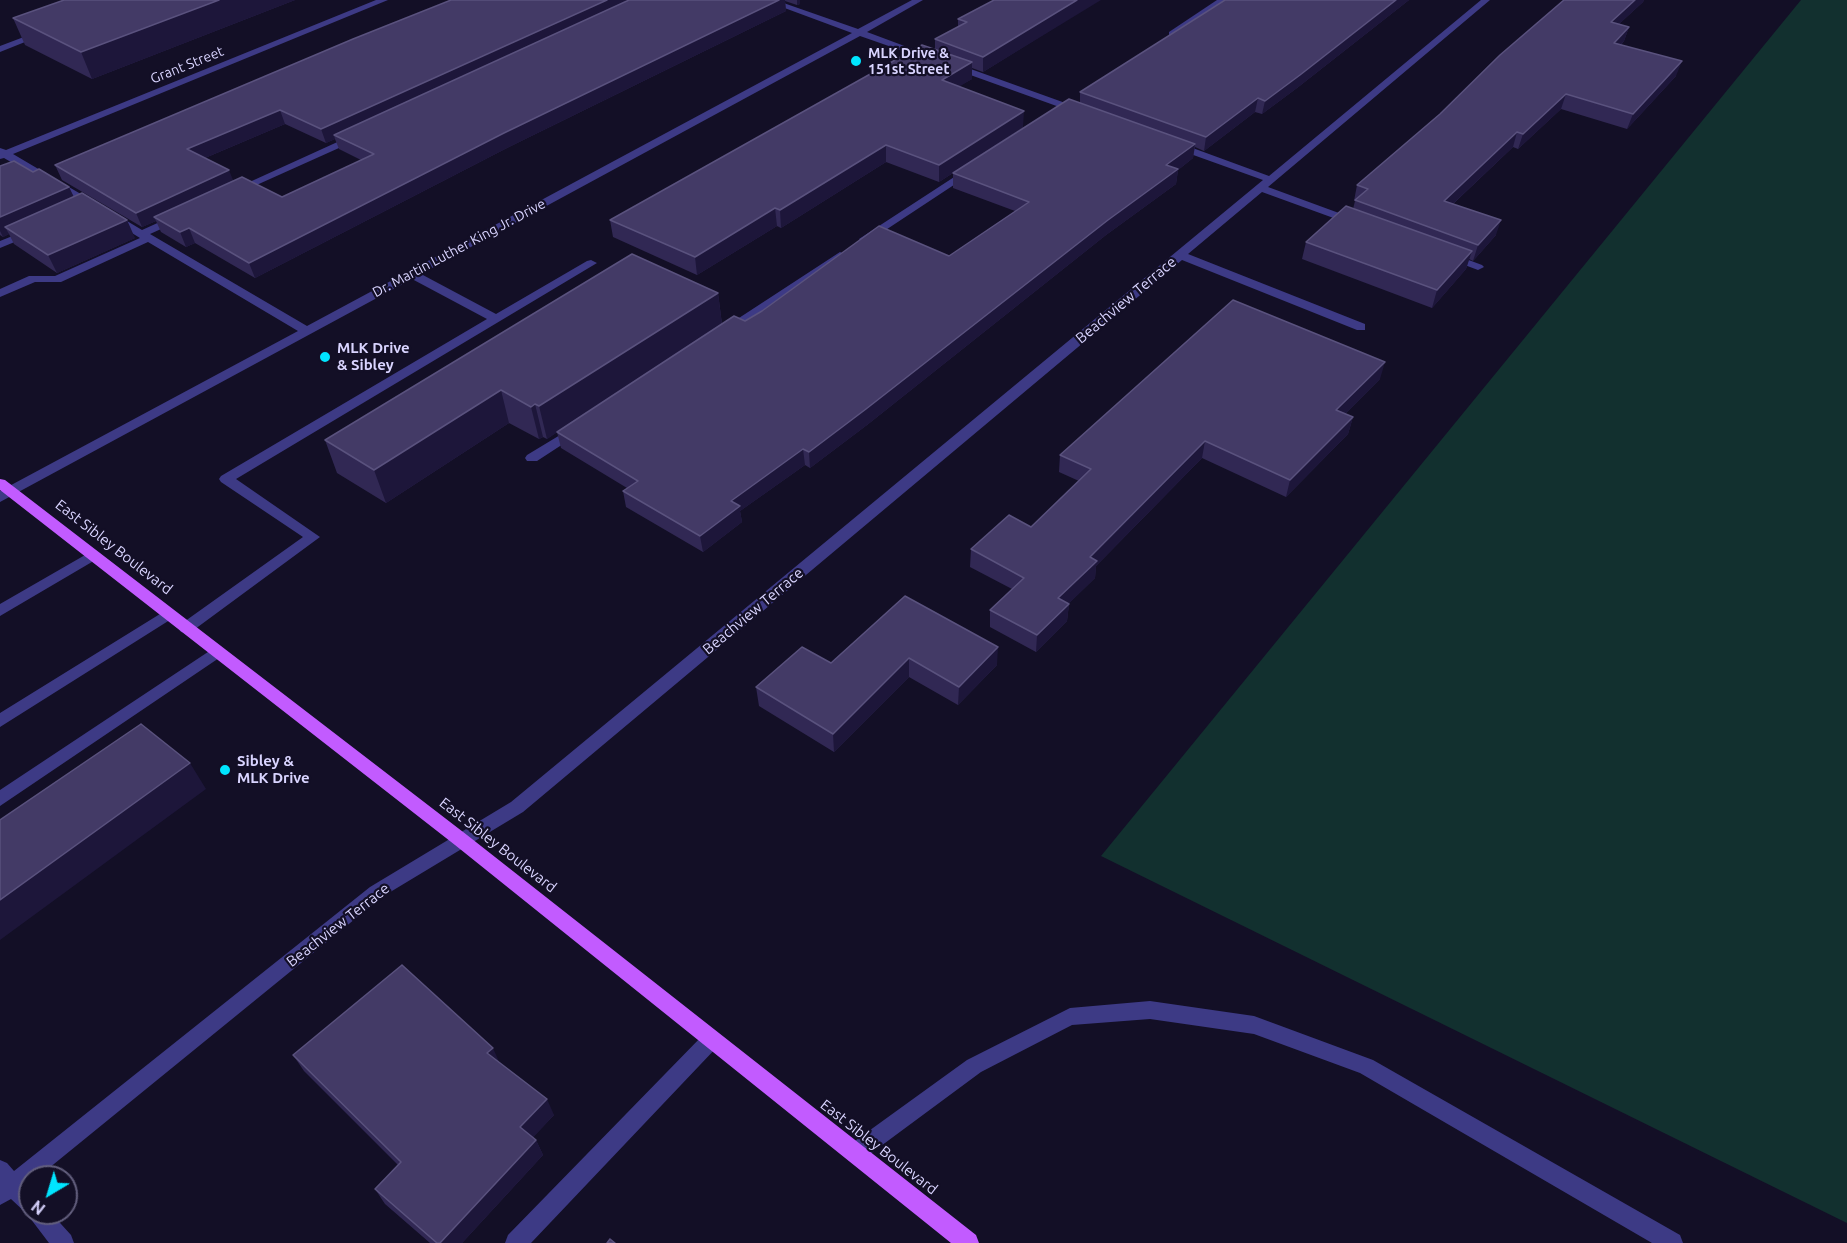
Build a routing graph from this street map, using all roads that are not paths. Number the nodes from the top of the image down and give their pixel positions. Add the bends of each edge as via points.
1 (384, 0) edge
2 (767, 0) edge
3 (919, 0) edge
4 (1223, 0) edge
5 (1486, 0) edge
6 (54, 29) edge
7 (859, 32) junction
8 (1164, 40) edge
9 (0, 49) edge
10 (1088, 114) edge
11 (369, 130) edge
12 (1163, 141) edge
13 (2, 154) edge
14 (977, 165) edge
15 (1271, 180) junction
16 (1260, 188) junction
17 (229, 194) edge
18 (185, 214) edge
19 (40, 227) edge
20 (1369, 227) edge
21 (146, 236) junction
22 (0, 245) edge
23 (1435, 251) edge
24 (1180, 255) junction
25 (591, 263) dead end
26 (1478, 267) edge
27 (412, 274) junction
28 (0, 293) edge
29 (496, 319) junction
30 (1361, 327) dead end
31 (307, 331) junction
32 (710, 341) edge
33 (582, 426) edge
34 (532, 458) dead end
35 (3, 490) edge
36 (93, 556) junction
37 (0, 611) edge
38 (168, 614) junction
39 (186, 628) junction
40 (217, 652) junction
41 (0, 722) edge
42 (0, 799) edge
43 (461, 840) junction
44 (711, 1040) junction
45 (855, 1154) junction
46 (4, 1183) edge
47 (18, 1195) edge
48 (47, 1225) edge
49 (63, 1243) edge
50 (516, 1243) edge
51 (968, 1243) edge
52 (1672, 1243) edge

1 - 13 street, Grant Street
2 - 7 street
3 - 7 street, Dr. Martin Luther King Jr. Drive
4 - 8 street
5 - 15 street, Beachview Terrace
6 - 9 street
7 - 10 street
7 - 27 street, Dr. Martin Luther King Jr. Drive
11 - 17 street
12 - 15 street
13 - 21 street via 86,207
14 - 32 street
15 - 16 street, Beachview Terrace
16 - 20 street
16 - 24 street, Beachview Terrace
18 - 21 street
19 - 22 street
21 - 28 street via 57,280 33,278
21 - 31 street
23 - 26 street
24 - 30 street
24 - 43 street, Beachview Terrace via 517,807
25 - 29 street
27 - 29 street
27 - 31 street, Dr. Martin Luther King Jr. Drive
29 - 39 street via 226,479 313,537
31 - 35 street, Dr. Martin Luther King Jr. Drive
33 - 34 street
35 - 36 main road, East Sibley Boulevard
36 - 37 street
36 - 38 main road, East Sibley Boulevard
38 - 39 main road, East Sibley Boulevard
38 - 41 street
39 - 40 main road, East Sibley Boulevard
40 - 42 street
40 - 43 main road, East Sibley Boulevard
43 - 44 main road, East Sibley Boulevard
43 - 46 street, Beachview Terrace via 376,892
44 - 45 main road, East Sibley Boulevard
44 - 50 street
45 - 51 main road, East Sibley Boulevard
45 - 52 street via 974,1066 1070,1017 1150,1010 1254,1025 1366,1066
46 - 47 street
48 - 49 street

